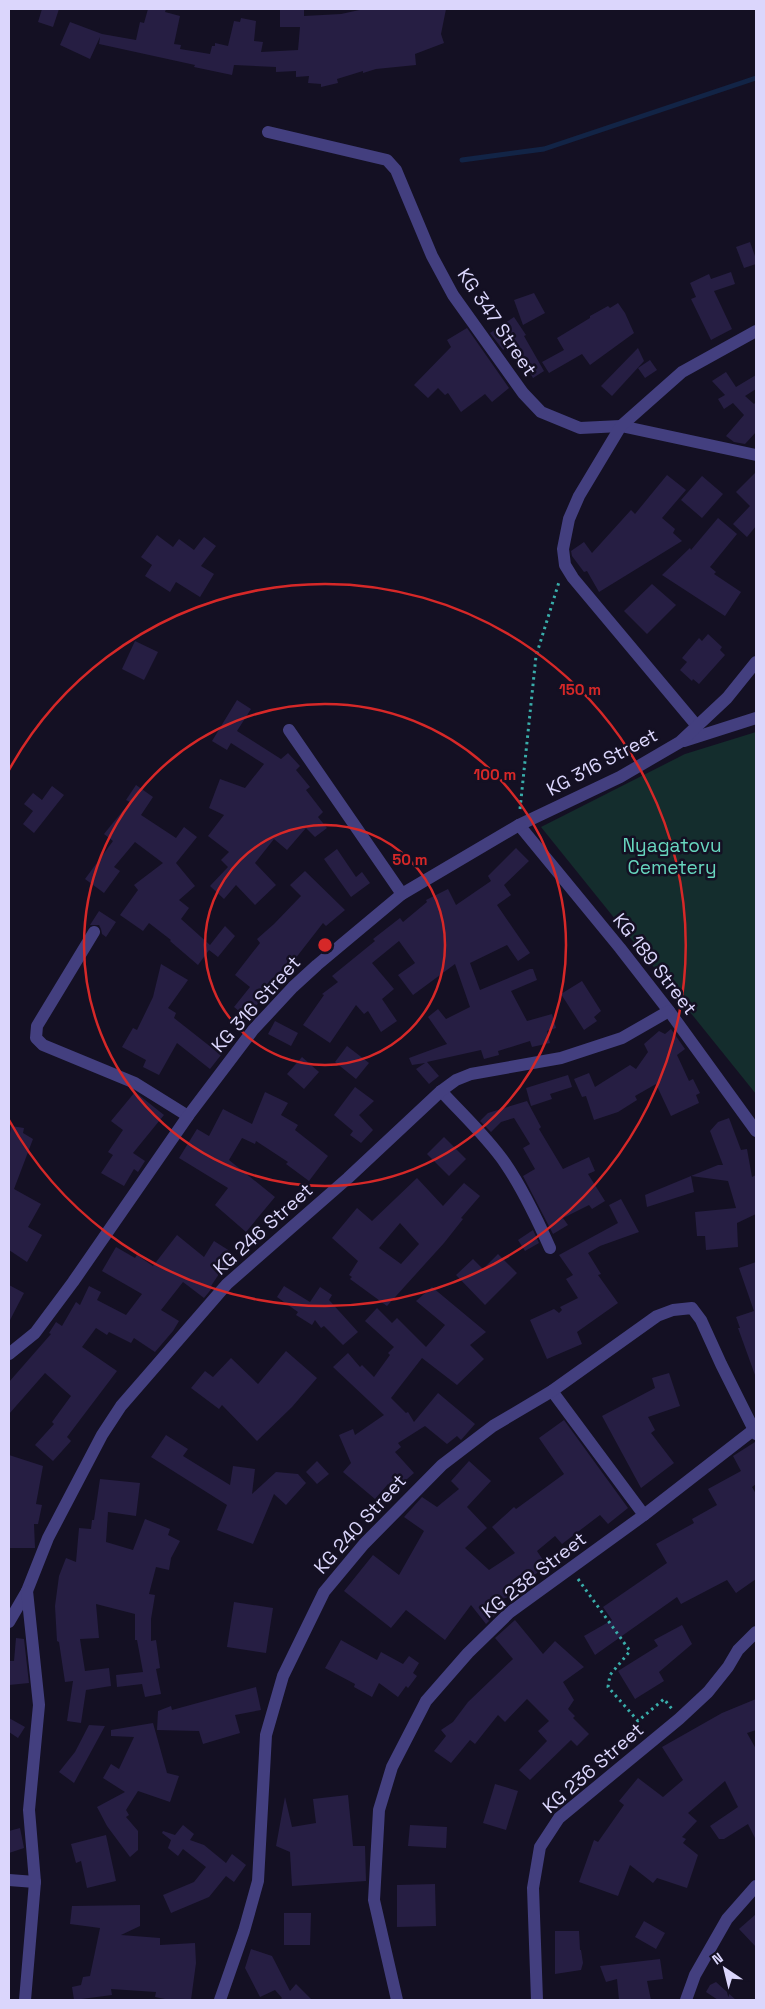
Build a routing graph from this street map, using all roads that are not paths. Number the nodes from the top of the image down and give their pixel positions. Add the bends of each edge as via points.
1 (268, 132) dead end
2 (756, 331) edge
3 (621, 426) junction
4 (756, 455) edge
5 (756, 662) edge
6 (756, 718) edge
7 (697, 726) junction
8 (288, 730) dead end
9 (680, 742) junction
10 (519, 825) junction
11 (402, 894) junction
12 (94, 932) dead end
13 (669, 1011) junction
14 (441, 1091) junction
15 (188, 1116) junction
16 (756, 1131) edge
17 (550, 1248) dead end
18 (9, 1354) edge
19 (552, 1391) junction
20 (755, 1431) edge
21 (644, 1515) junction
22 (27, 1591) junction
23 (9, 1622) edge
24 (756, 1632) edge
25 (9, 1880) edge
26 (35, 1882) junction
27 (756, 1886) edge
28 (25, 2000) edge
29 (220, 2000) edge
30 (397, 2000) edge
31 (537, 2000) edge
32 (686, 2000) edge

1 - 3 street, KG 347 Street via 387,160 396,170 432,256 453,295 523,393 541,412 580,428
2 - 3 street via 682,372
3 - 4 street, KG 347 Street
3 - 7 street via 569,519 563,549 565,565
5 - 7 street, KG 316 Street via 727,698
6 - 9 street
7 - 9 street, KG 316 Street
8 - 11 street
9 - 10 street, KG 316 Street via 620,777
10 - 11 street, KG 316 Street
10 - 13 street, KG 189 Street
11 - 15 street, KG 316 Street via 293,987 253,1030
12 - 15 street via 37,1026 36,1038 43,1045 135,1083
13 - 14 street, KG 246 Street via 622,1038 561,1058 471,1074
13 - 16 street, KG 189 Street
14 - 17 street via 504,1162
14 - 22 street, KG 246 Street via 227,1284 121,1406 102,1435 48,1538
15 - 18 street, KG 316 Street via 40,1326
19 - 20 street, KG 240 Street via 657,1316 692,1308 702,1320 720,1364
19 - 21 street
19 - 29 street, KG 240 Street via 493,1426 442,1465 364,1544 324,1592 283,1676 266,1735 258,1881
20 - 21 street, KG 238 Street
21 - 30 street, KG 238 Street via 510,1613 468,1653 426,1701 392,1766 379,1810 374,1900
22 - 23 street, KG 246 Street
22 - 26 street via 39,1705 29,1810
24 - 31 street, KG 236 Street via 738,1650 708,1692 559,1818 540,1847 532,1888
25 - 26 street
26 - 28 street
27 - 32 street via 727,1919 695,1975

